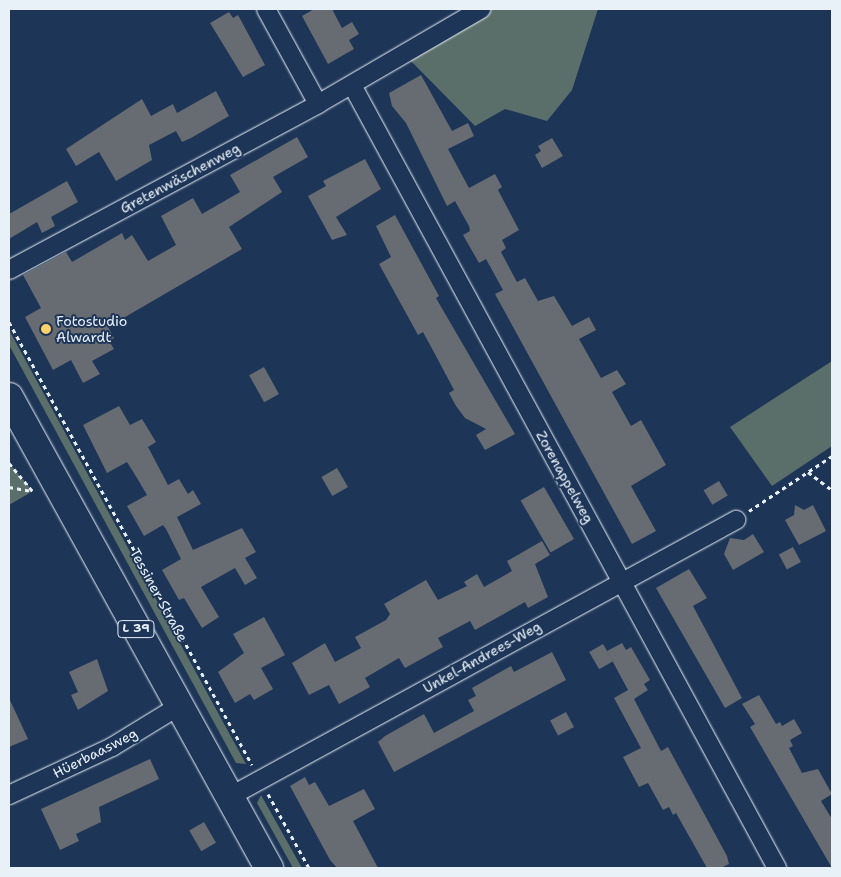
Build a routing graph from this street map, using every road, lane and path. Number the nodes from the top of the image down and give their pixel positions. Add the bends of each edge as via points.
1 (266, 9) edge
2 (480, 9) edge
3 (352, 85) junction
4 (318, 104) junction
5 (9, 270) edge
6 (9, 322) edge
7 (9, 397) edge
8 (832, 456) edge
9 (9, 463) edge
10 (808, 472) junction
11 (9, 487) edge
12 (832, 490) edge
13 (736, 520) joint
14 (621, 580) junction
15 (179, 706) junction
16 (260, 780) junction
17 (9, 795) edge
18 (229, 797) junction
19 (269, 868) edge
20 (309, 868) edge
21 (777, 868) edge

1 - 4 street
2 - 3 street, Gretenwäschenweg
3 - 4 street, Gretenwäschenweg
3 - 14 street, Zorenappelweg
4 - 5 street, Gretenwäschenweg
6 - 16 path, Tessiner Straße
7 - 15 main road, L 39
8 - 10 path
9 - 11 path via 33,491
10 - 12 path
10 - 13 path
13 - 14 street, Unkel-Andrees-Weg
14 - 16 street, Unkel-Andrees-Weg
14 - 21 street, Zorenappelweg
15 - 17 street, Hüerbaasweg via 112,748
15 - 18 main road, L 39
16 - 18 street, Unkel-Andrees-Weg
16 - 20 path, Tessiner Straße
18 - 19 main road, L 39

